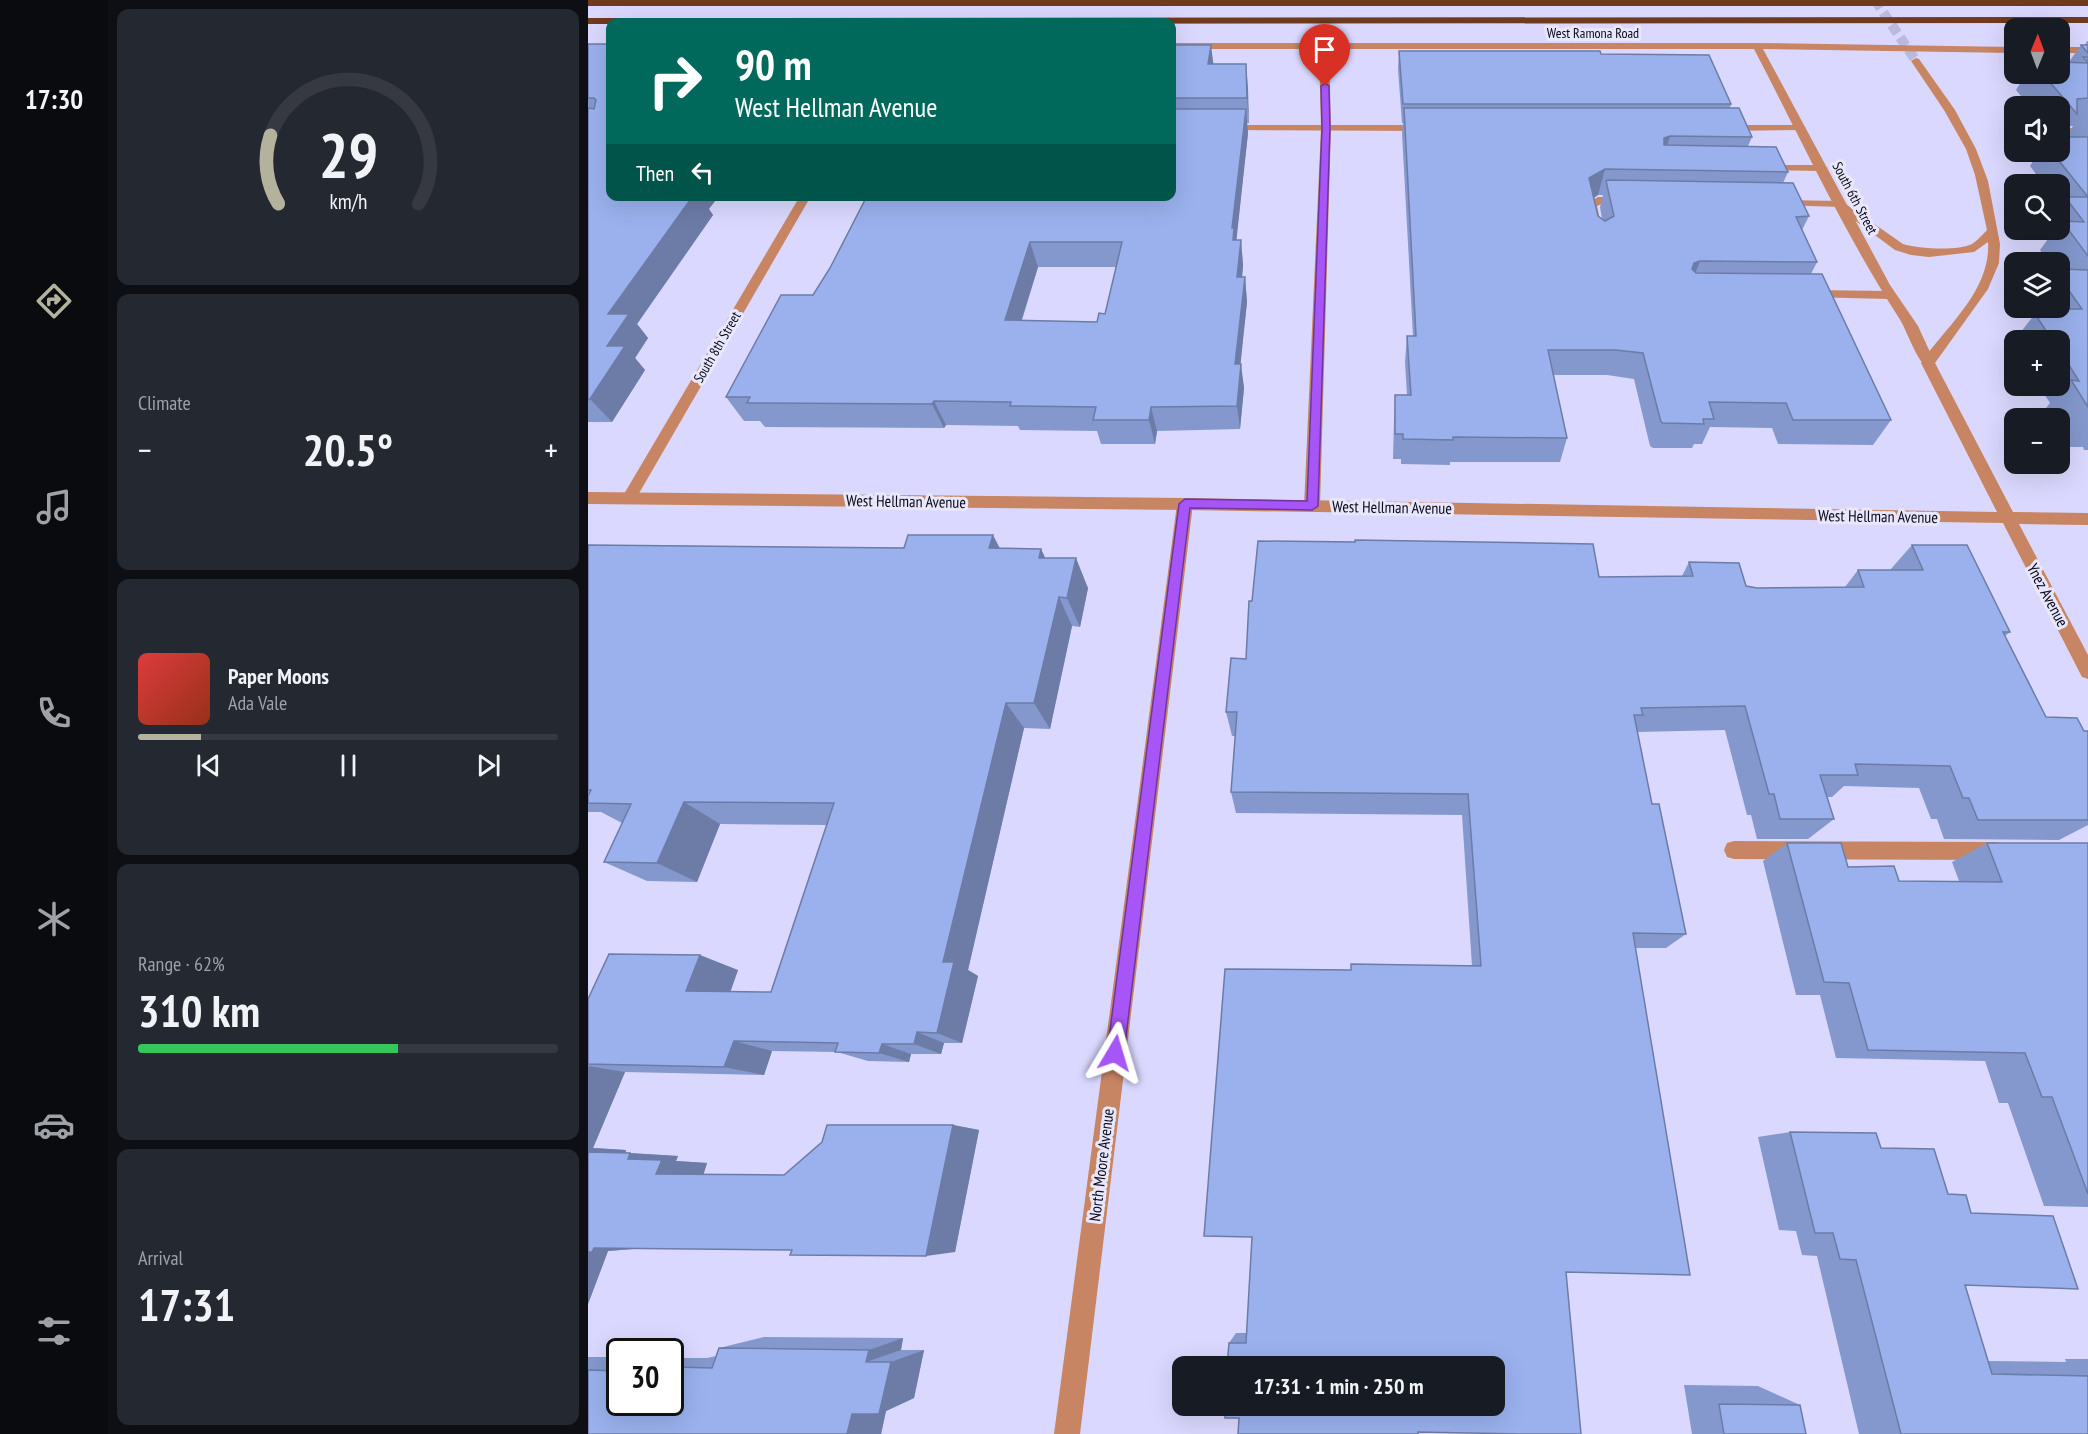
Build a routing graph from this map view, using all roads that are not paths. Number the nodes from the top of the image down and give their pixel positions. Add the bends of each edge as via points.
1 (588, 3) edge
2 (2088, 3) edge
3 (2088, 20) edge
4 (588, 21) edge
5 (606, 21) edge
6 (1176, 21) edge
7 (1176, 46) edge
8 (1757, 46) junction
9 (1324, 47) junction
10 (2004, 50) edge
11 (2070, 50) edge
12 (2088, 50) edge
13 (1916, 60) tunnel mouth
14 (1207, 128) edge
15 (1326, 128) junction
16 (1433, 128) edge
17 (1718, 128) edge
18 (1801, 128) junction
19 (2088, 130) edge
20 (2070, 131) edge
21 (1754, 168) edge
22 (1822, 168) junction
23 (1640, 200) edge
24 (803, 201) edge
25 (1762, 202) edge
26 (1842, 206) junction
27 (1993, 231) junction
28 (1597, 232) edge
29 (1796, 294) edge
30 (1890, 295) junction
31 (1928, 363) junction
32 (588, 498) edge
33 (629, 498) junction
34 (1185, 504) junction
35 (1312, 506) junction
36 (2007, 519) junction
37 (2088, 519) edge
38 (2088, 672) edge
39 (1734, 850) dead end
40 (2017, 851) edge
41 (1067, 1434) edge

1 - 2 highway
3 - 6 highway
4 - 5 highway
7 - 9 street, West Ramona Road
8 - 9 street, West Ramona Road
8 - 10 street, West Ramona Road
8 - 18 street, South 6th Street
9 - 15 street
11 - 12 street
13 - 27 street via 1962,128 1978,165
14 - 15 street
15 - 16 street
15 - 35 street
17 - 18 street
18 - 22 street, South 6th Street
19 - 20 street
21 - 22 street
22 - 26 street, South 6th Street
23 - 28 street via 1598,200 1591,205
24 - 33 street, South 8th Street
25 - 26 street
26 - 27 street via 1899,247 1911,251 1974,248
26 - 30 street, South 6th Street
27 - 31 street via 1994,261 1982,286
29 - 30 street
30 - 31 street, South 6th Street via 1911,326
31 - 36 street, South 6th Street
32 - 33 street, West Hellman Avenue
33 - 34 street, West Hellman Avenue
34 - 35 street, West Hellman Avenue
34 - 41 street, North Moore Avenue
35 - 36 street, West Hellman Avenue
36 - 37 street, West Hellman Avenue
36 - 38 street, Ynez Avenue
39 - 40 street

